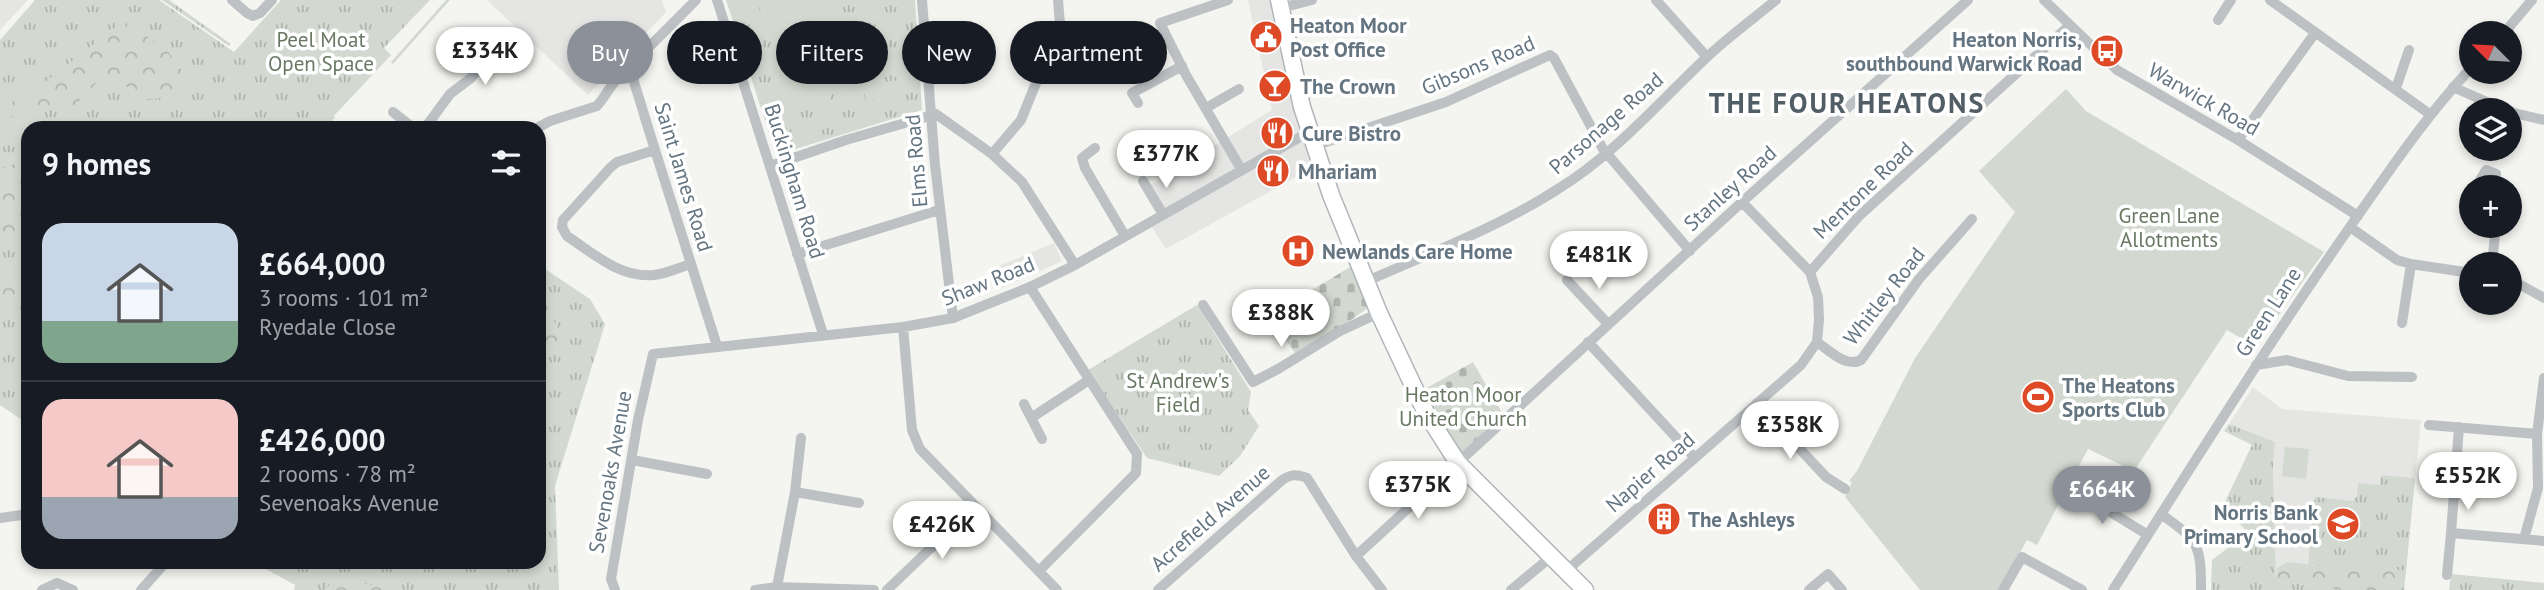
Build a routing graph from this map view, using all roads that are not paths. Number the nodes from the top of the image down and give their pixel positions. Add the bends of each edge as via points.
1 (232, 0) edge
2 (272, 0) edge
3 (696, 0) edge
4 (717, 0) edge
5 (922, 0) edge
6 (1058, 0) edge
7 (1227, 0) edge
8 (1312, 0) edge
9 (1656, 0) edge
10 (1776, 0) edge
11 (1968, 0) edge
12 (2044, 0) edge
13 (2231, 0) edge
14 (2270, 0) edge
15 (2532, 0) edge
16 (1280, 4) edge
17 (2218, 20) dead end
18 (2514, 21) edge
19 (2070, 25) junction
20 (2315, 33) junction
21 (469, 43) dead end
22 (653, 43) edge
23 (2409, 50) dead end
24 (1707, 57) junction
25 (1182, 66) junction
26 (2459, 81) edge
27 (611, 84) edge
28 (635, 84) edge
29 (2453, 87) junction
30 (2396, 88) junction
31 (1239, 89) dead end
32 (2478, 98) edge
33 (1138, 103) dead end
34 (1206, 108) junction
35 (393, 113) dead end
36 (931, 113) junction
37 (2431, 115) junction
38 (2522, 115) edge
39 (2544, 120) edge
40 (404, 121) edge
41 (430, 121) edge
42 (546, 123) edge
43 (1312, 139) junction
44 (2238, 141) junction
45 (1096, 148) dead end
46 (655, 150) junction
47 (1606, 153) junction
48 (992, 154) junction
49 (770, 166) junction
50 (1241, 169) junction
51 (2483, 175) edge
52 (2496, 175) edge
53 (1143, 181) dead end
54 (1742, 202) junction
55 (939, 210) junction
56 (1163, 214) junction
57 (2358, 216) junction
58 (1972, 219) dead end
59 (2350, 227) junction
60 (1125, 236) junction
61 (1690, 251) junction
62 (797, 254) junction
63 (691, 264) junction
64 (2411, 264) junction
65 (1075, 265) junction
66 (2459, 271) edge
67 (1810, 272) junction
68 (1567, 280) dead end
69 (1365, 282) junction
70 (2522, 286) edge
71 (1030, 287) junction
72 (2544, 298) edge
73 (1203, 305) dead end
74 (1379, 313) junction
75 (953, 318) junction
76 (2402, 323) dead end
77 (1608, 324) junction
78 (903, 327) junction
79 (823, 334) junction
80 (2274, 338) junction
81 (1588, 342) junction
82 (1817, 342) junction
83 (717, 346) junction
84 (2287, 360) junction
85 (649, 361) joint
86 (2256, 365) junction
87 (2412, 377) dead end
88 (2544, 378) edge
89 (1089, 380) junction
90 (1024, 404) dead end
91 (1757, 404) junction
92 (1031, 418) junction
93 (2429, 425) dead end
94 (2459, 427) junction
95 (2537, 434) junction
96 (802, 438) dead end
97 (1042, 439) dead end
98 (1695, 458) junction
99 (632, 460) junction
100 (1458, 463) junction
101 (707, 474) dead end
102 (1845, 489) dead end
103 (2073, 489) dead end
104 (795, 492) junction
105 (859, 503) dead end
106 (974, 507) junction
107 (2161, 514) junction
108 (21, 515) edge
109 (0, 518) edge
110 (2451, 533) junction
111 (2148, 536) junction
112 (2524, 540) junction
113 (2544, 541) edge
114 (1356, 556) junction
115 (1552, 556) junction
116 (160, 569) edge
117 (1039, 571) junction
118 (1566, 571) junction
119 (2446, 575) dead end
120 (777, 587) junction
121 (42, 590) edge
122 (73, 590) edge
123 (141, 590) edge
124 (615, 590) edge
125 (755, 590) edge
126 (874, 590) edge
127 (887, 590) edge
128 (1057, 590) edge
129 (1158, 590) edge
130 (1382, 590) edge
131 (1511, 590) edge
132 (1585, 590) edge
133 (1809, 590) edge
134 (1842, 590) edge
135 (2003, 590) edge
136 (2082, 590) edge
137 (2113, 590) edge
138 (2201, 590) edge

1 - 2 street via 253,16
3 - 22 street
4 - 49 street, Buckingham Road
5 - 36 street, Elms Road
6 - 48 street via 1060,24 1021,120
7 - 25 street via 1160,23
8 - 16 street
9 - 24 street
10 - 24 street, Parsonage Road
11 - 54 street, Stanley Road
12 - 19 street, Warwick Road
13 - 17 street
14 - 20 street
15 - 18 street
16 - 43 main road
19 - 44 street, Warwick Road via 2117,70
19 - 67 street, Mentone Road via 1859,216
20 - 30 street
20 - 44 street
21 - 41 street via 486,59
23 - 30 street
24 - 47 street, Parsonage Road
25 - 33 street via 1132,93
25 - 34 street
26 - 29 street, Green Lane
27 - 42 street via 597,106
28 - 46 street, Saint James Road
29 - 32 street
29 - 37 street, Green Lane
30 - 37 street
31 - 34 street
34 - 50 street
35 - 40 street
36 - 48 street
36 - 49 street
36 - 55 street, Elms Road
37 - 57 street, Green Lane
38 - 39 street
43 - 47 street, Gibsons Road via 1446,102 1550,55
43 - 50 street, Shaw Road
43 - 69 main road
44 - 57 street, Warwick Road
45 - 60 street via 1082,158
46 - 63 street, Saint James Road
46 - 63 street via 617,162 563,219 562,228 615,268 634,274 656,275
47 - 61 street
47 - 69 street, Parsonage Road via 1559,189 1515,213
48 - 65 street via 1022,182
49 - 62 street, Buckingham Road
50 - 56 street, Shaw Road
51 - 52 street via 2486,170
53 - 56 street
54 - 61 street, Stanley Road
54 - 67 street
55 - 62 street
55 - 75 street, Elms Road
56 - 60 street, Shaw Road
57 - 59 street, Green Lane
58 - 82 street, Whitley Road via 1919,279 1856,368
59 - 64 street via 2397,260
59 - 80 street, Green Lane
60 - 65 street, Shaw Road
61 - 77 street, Stanley Road
62 - 79 street, Buckingham Road
63 - 83 street, Saint James Road
64 - 66 street
64 - 76 street
65 - 71 street, Shaw Road
67 - 82 street via 1818,297
68 - 77 street
69 - 74 main road
70 - 72 street
71 - 75 street, Shaw Road
71 - 89 street
73 - 74 street via 1253,382
74 - 100 main road via 1426,413
75 - 78 street, Shaw Road
77 - 81 street, Stanley Road
78 - 79 street, Shaw Road
78 - 106 street via 912,430 920,449
79 - 83 street, Shaw Road
80 - 84 street
80 - 86 street, Green Lane
81 - 98 street
81 - 100 street, Stanley Road
82 - 91 street, Napier Road via 1801,365
83 - 85 street, Shaw Road via 661,351
84 - 86 street
84 - 87 street via 2348,376
85 - 99 street, Sevenoaks Avenue
86 - 107 street, Green Lane
88 - 95 street
89 - 92 street
89 - 117 street via 1137,454 1136,473
90 - 92 street
91 - 98 street, Napier Road
91 - 102 street via 1826,477
92 - 97 street
93 - 94 street
94 - 95 street
94 - 110 street
95 - 112 street via 2539,488
96 - 104 street
98 - 118 street, Napier Road
99 - 101 street
99 - 124 street, Sevenoaks Avenue via 611,579
100 - 114 street, Stanley Road
100 - 115 main road
103 - 111 street
104 - 105 street
104 - 120 street
106 - 117 street
106 - 127 street
107 - 111 street, Green Lane
107 - 138 street via 2190,534 2198,548
108 - 109 street
110 - 112 street
110 - 119 street
111 - 137 street, Green Lane
112 - 113 street
114 - 129 street, Acrefield Avenue via 1307,478 1288,475
114 - 130 street
115 - 118 main road
115 - 131 street
116 - 123 street
117 - 128 street
118 - 132 main road
120 - 125 street
120 - 126 street
121 - 122 street via 57,583
133 - 134 street via 1828,574
135 - 136 street via 2022,557

